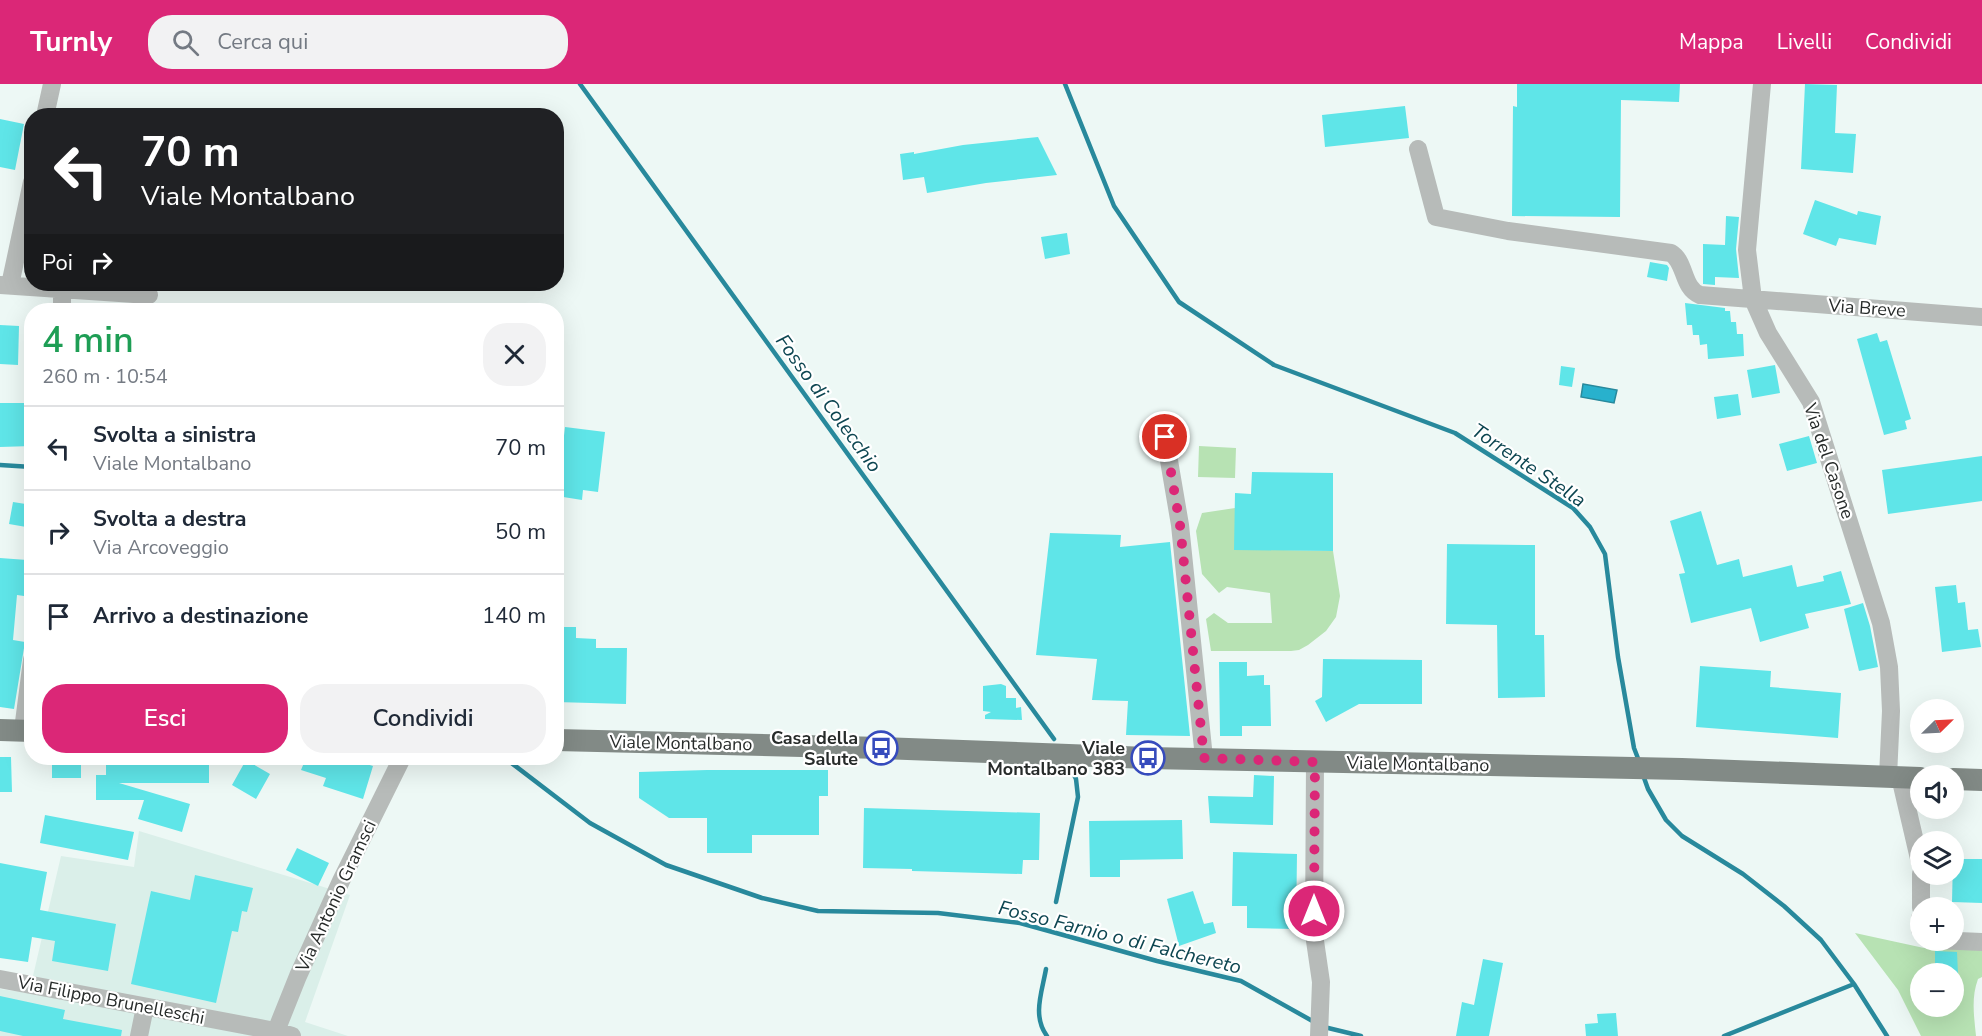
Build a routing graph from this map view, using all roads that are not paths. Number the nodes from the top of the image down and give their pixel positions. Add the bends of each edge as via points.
1 (52, 84) edge
2 (1762, 84) edge
3 (47, 108) edge
4 (1418, 149) dead end
5 (24, 213) edge
6 (5, 285) edge
7 (24, 287) edge
8 (79, 291) edge
9 (149, 295) dead end
10 (1753, 299) junction
11 (1982, 317) edge
12 (1165, 437) dead end
13 (0, 730) edge
14 (24, 730) edge
15 (564, 740) edge
16 (1204, 758) junction
17 (1315, 762) junction
18 (399, 765) edge
19 (1903, 777) edge
20 (1964, 779) edge
21 (1982, 780) edge
22 (1914, 831) edge
23 (1964, 941) edge
24 (1982, 942) edge
25 (0, 980) edge
26 (145, 1007) junction
27 (280, 1034) edge
28 (1319, 1035) edge
29 (139, 1036) edge

1 - 3 street
2 - 10 street, Via del Casone via 1747,250
4 - 10 street, Via Breve via 1436,217 1508,231 1671,252 1694,293
5 - 6 street
6 - 7 street
8 - 9 street
10 - 11 street, Via Breve
10 - 19 street, Via del Casone via 1768,333 1811,402 1881,623
12 - 16 street via 1180,525
13 - 14 main road
15 - 16 main road, Viale Montalbano
16 - 17 main road, Viale Montalbano
17 - 19 main road, Viale Montalbano
17 - 28 street via 1314,934 1321,982
18 - 27 street, Via Antonio Gramsci via 341,881
19 - 22 street, Via del Casone
20 - 21 main road
23 - 24 street
25 - 26 street, Via Filippo Brunelleschi
26 - 27 street, Via Filippo Brunelleschi
26 - 29 street

